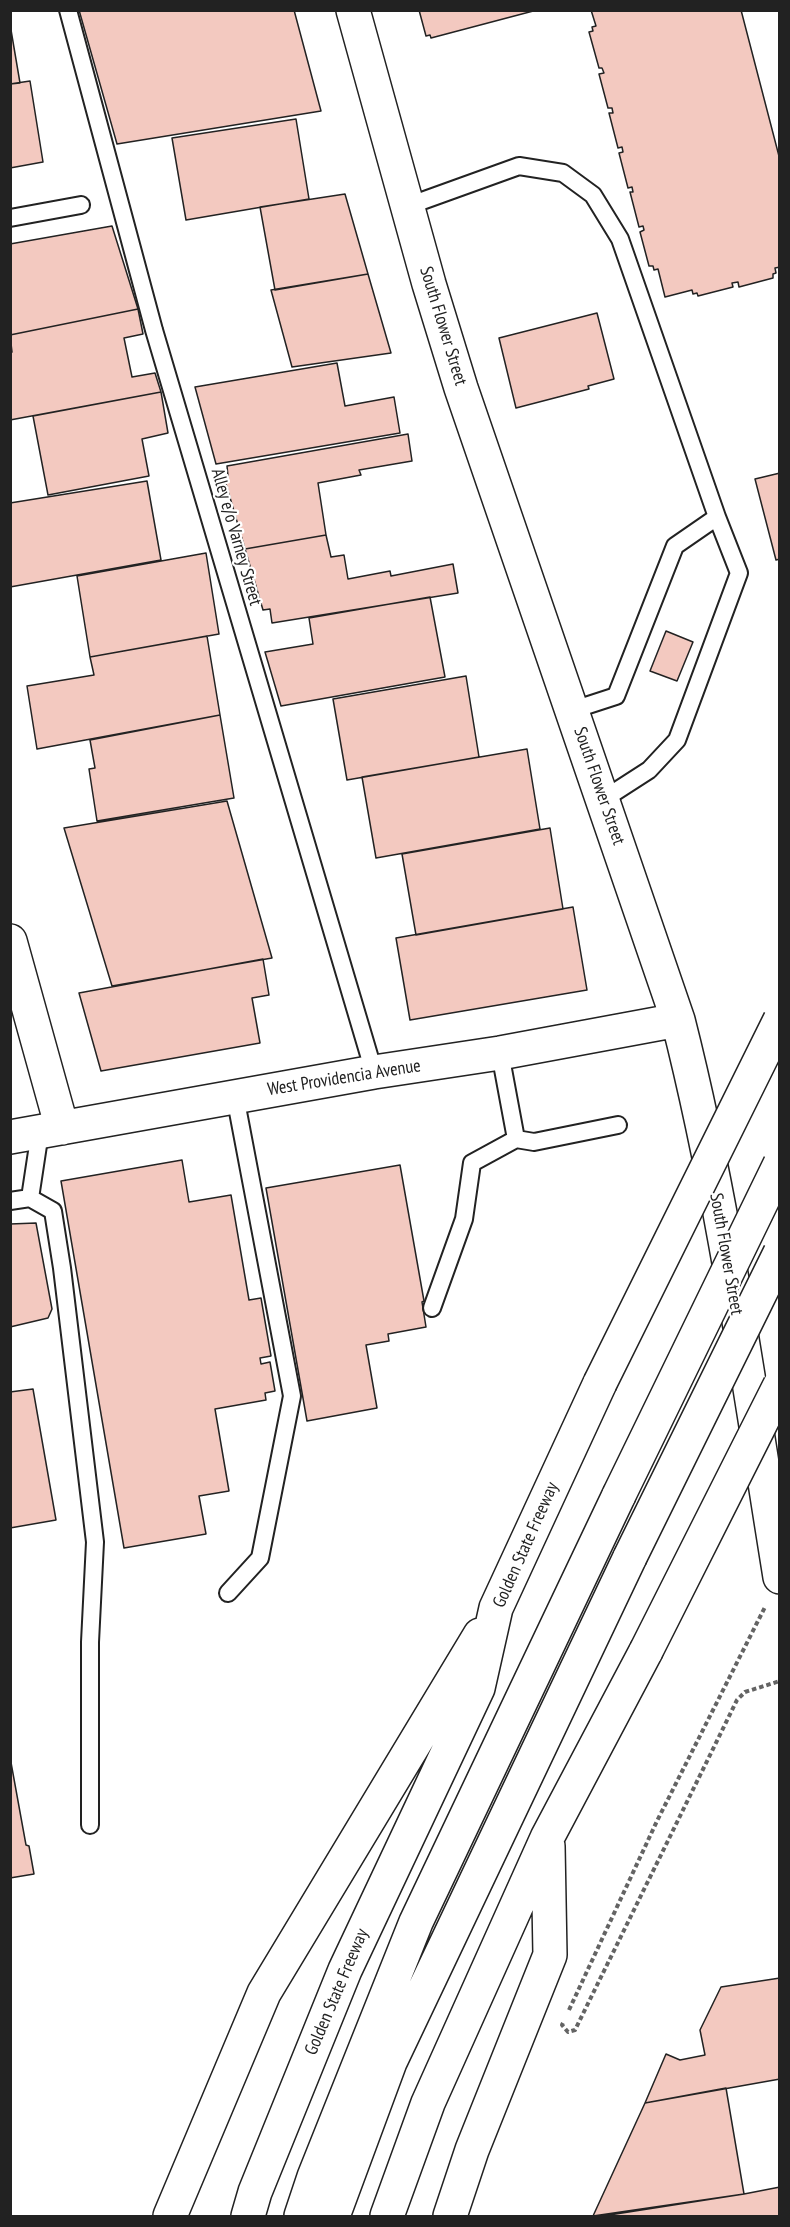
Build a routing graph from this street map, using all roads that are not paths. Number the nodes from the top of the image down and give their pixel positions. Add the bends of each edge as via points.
1 (68, 10) edge
2 (353, 10) edge
3 (81, 205) dead end
4 (408, 206) junction
5 (10, 218) edge
6 (717, 517) junction
7 (573, 710) junction
8 (604, 799) junction
9 (10, 941) edge
10 (678, 1020) junction
11 (780, 1020) edge
12 (500, 1053) junction
13 (374, 1072) junction
14 (236, 1096) junction
15 (618, 1125) dead end
16 (37, 1132) edge
17 (516, 1138) junction
18 (780, 1164) edge
19 (30, 1198) junction
20 (10, 1201) edge
21 (780, 1253) edge
22 (432, 1308) dead end
23 (780, 1385) edge
24 (773, 1491) edge
25 (774, 1589) edge
26 (228, 1593) dead end
27 (496, 1608) junction
28 (90, 1825) dead end
29 (548, 1838) junction
30 (170, 2217) edge
31 (248, 2217) edge
32 (301, 2217) edge
33 (333, 2217) edge
34 (387, 2217) edge
35 (450, 2217) edge

1 - 13 lane, Alley e/o Varney Street via 154,330
2 - 4 main road, South Flower Street
3 - 5 lane
4 - 6 lane via 519,166 563,173 593,195 620,239
4 - 7 main road, South Flower Street via 461,388
6 - 7 lane via 675,546 616,696
6 - 8 lane via 739,573 676,740 649,770
7 - 8 main road, South Flower Street
8 - 10 main road, South Flower Street
9 - 16 main road
10 - 12 main road, West Providencia Avenue
10 - 24 main road, South Flower Street
11 - 27 main road, Golden State Freeway, bridge via 600,1383
12 - 13 main road, West Providencia Avenue
12 - 17 lane
13 - 14 main road, West Providencia Avenue
14 - 16 main road, West Providencia Avenue
14 - 26 lane via 292,1396 260,1558
15 - 17 lane via 534,1142
16 - 19 lane
17 - 22 lane via 472,1163 464,1219
18 - 32 main road, bridge via 416,1923
19 - 20 lane
19 - 28 lane via 53,1211 95,1542 90,1642
21 - 33 main road, bridge via 630,1557 390,2062
23 - 29 main road, bridge
24 - 25 main road, South Flower Street
27 - 30 main road via 264,1993
27 - 31 main road, Golden State Freeway via 478,1688 345,1970
29 - 34 main road via 428,2103
29 - 35 main road via 550,1955 472,2150

